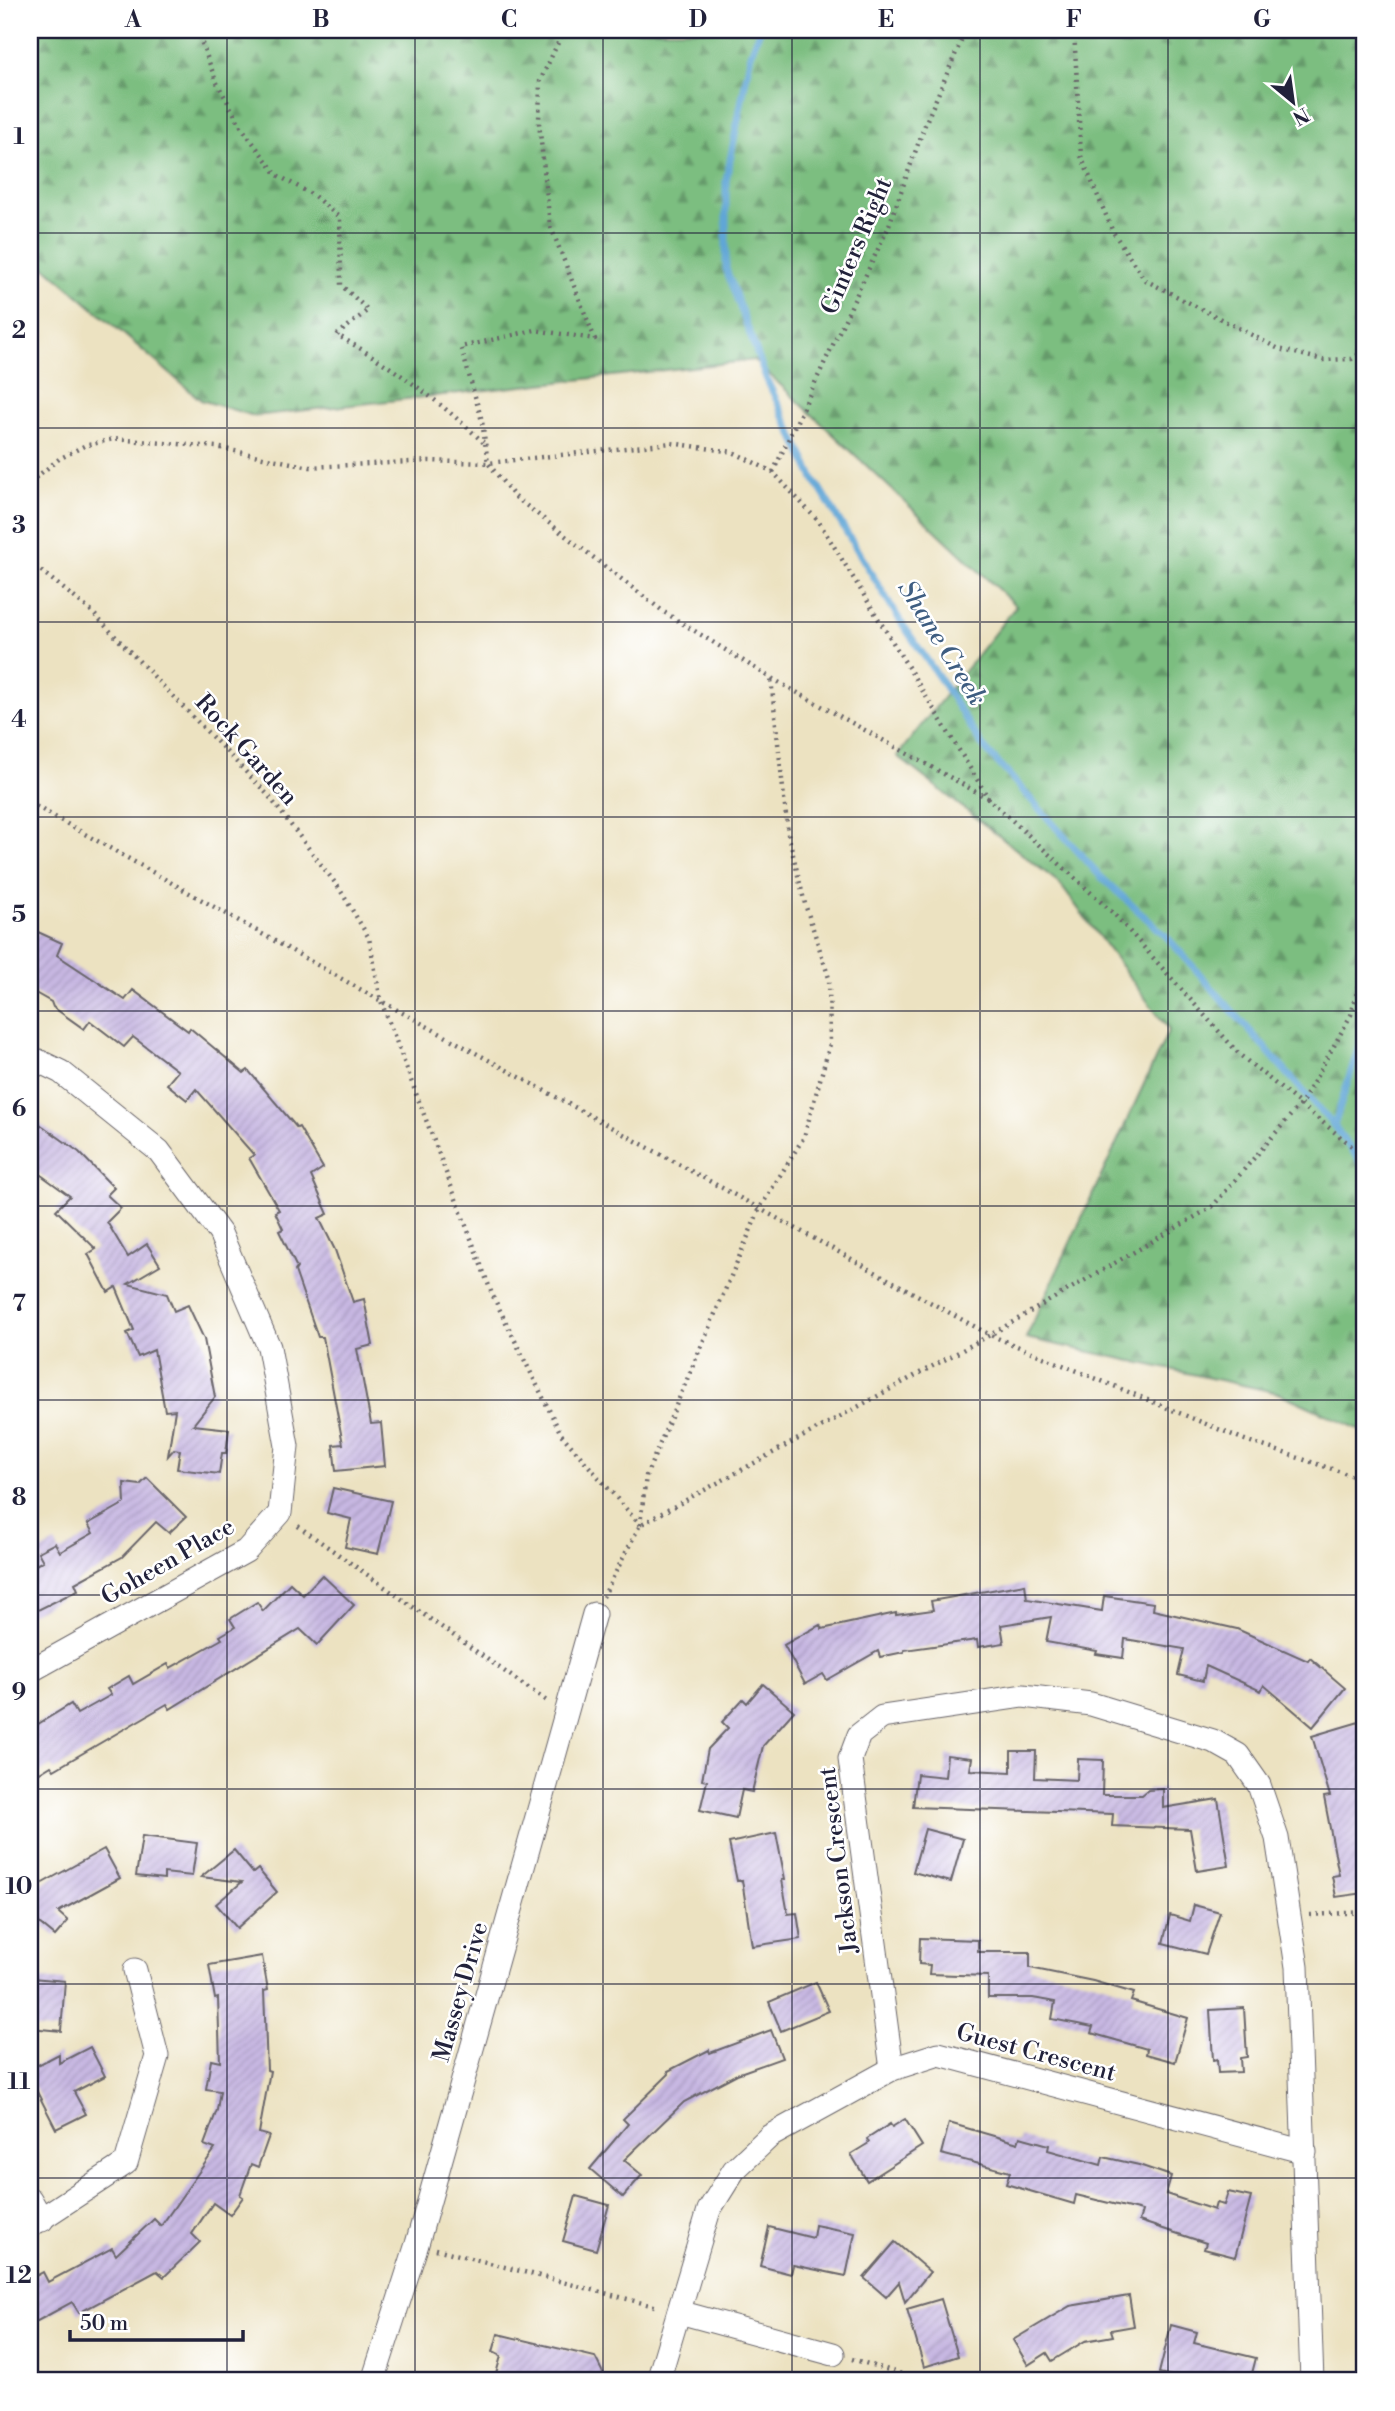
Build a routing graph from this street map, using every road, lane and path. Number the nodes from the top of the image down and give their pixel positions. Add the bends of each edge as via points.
1 (197, 30) edge
2 (564, 30) edge
3 (966, 30) edge
4 (1074, 30) edge
5 (1365, 350) edge
6 (485, 444) junction
7 (488, 463) junction
8 (773, 472) junction
9 (30, 481) edge
10 (30, 562) edge
11 (771, 678) junction
12 (989, 799) junction
13 (30, 803) edge
14 (1365, 942) edge
15 (381, 1001) junction
16 (30, 1057) edge
17 (1299, 1105) junction
18 (1365, 1157) edge
19 (760, 1209) junction
20 (990, 1335) junction
21 (1365, 1480) edge
22 (280, 1513) junction
23 (639, 1525) junction
24 (594, 1614) joint
25 (30, 1671) edge
26 (566, 1714) junction
27 (1365, 1912) edge
28 (1289, 1916) junction
29 (135, 1970) dead end
30 (892, 2069) junction
31 (1305, 2152) junction
32 (30, 2199) edge
33 (36, 2223) edge
34 (417, 2244) junction
35 (679, 2312) junction
36 (833, 2354) joint
37 (373, 2381) edge
38 (658, 2381) edge
39 (925, 2381) edge
40 (1312, 2381) edge

1 - 6 path via 216,80 242,128 277,175 313,195 340,219 341,285 368,310 337,335 405,376
2 - 6 path via 540,81 539,123 550,225 595,339 535,330 461,347
3 - 8 path, Ginters Right via 888,228
4 - 5 path via 1081,156 1113,232 1145,280 1279,349 1323,360 1352,359
6 - 7 path
7 - 8 path via 671,443 733,452
7 - 9 path via 310,467 216,447 113,439 84,446
7 - 11 path via 514,496 664,612
8 - 12 path via 819,522
10 - 15 path, Rock Garden via 90,610 268,795 339,888 369,939
11 - 12 path
11 - 19 path via 788,834 830,978 830,1044 804,1137
12 - 17 path via 1114,914 1240,1055
13 - 15 path
14 - 17 path via 1351,1015
15 - 19 path
15 - 23 path, Rock Garden via 492,1294 526,1364 561,1434
16 - 22 street via 61,1072 159,1151 220,1233 269,1347 287,1446
17 - 18 path
17 - 20 path via 1212,1208
19 - 20 path
19 - 23 path via 646,1476
20 - 21 path via 1245,1440
20 - 23 path
22 - 25 street, Goheen Place via 246,1551
22 - 26 path
23 - 24 path
24 - 26 street, Massey Drive
26 - 34 street, Massey Drive
27 - 28 path
28 - 30 street, Jackson Crescent via 1277,1838 1259,1785 1238,1755 1213,1741 1091,1704 1023,1696 882,1717 859,1735 850,1759
28 - 31 street, Jackson Crescent via 1297,1967
29 - 33 street via 157,2056 126,2163
30 - 31 street, Guest Crescent via 939,2054
30 - 35 street, Guest Crescent via 770,2136 734,2170 709,2210
31 - 40 street
32 - 33 street
34 - 35 path
34 - 37 street, Massey Drive
35 - 36 street
35 - 38 street, Guest Crescent
36 - 39 path

